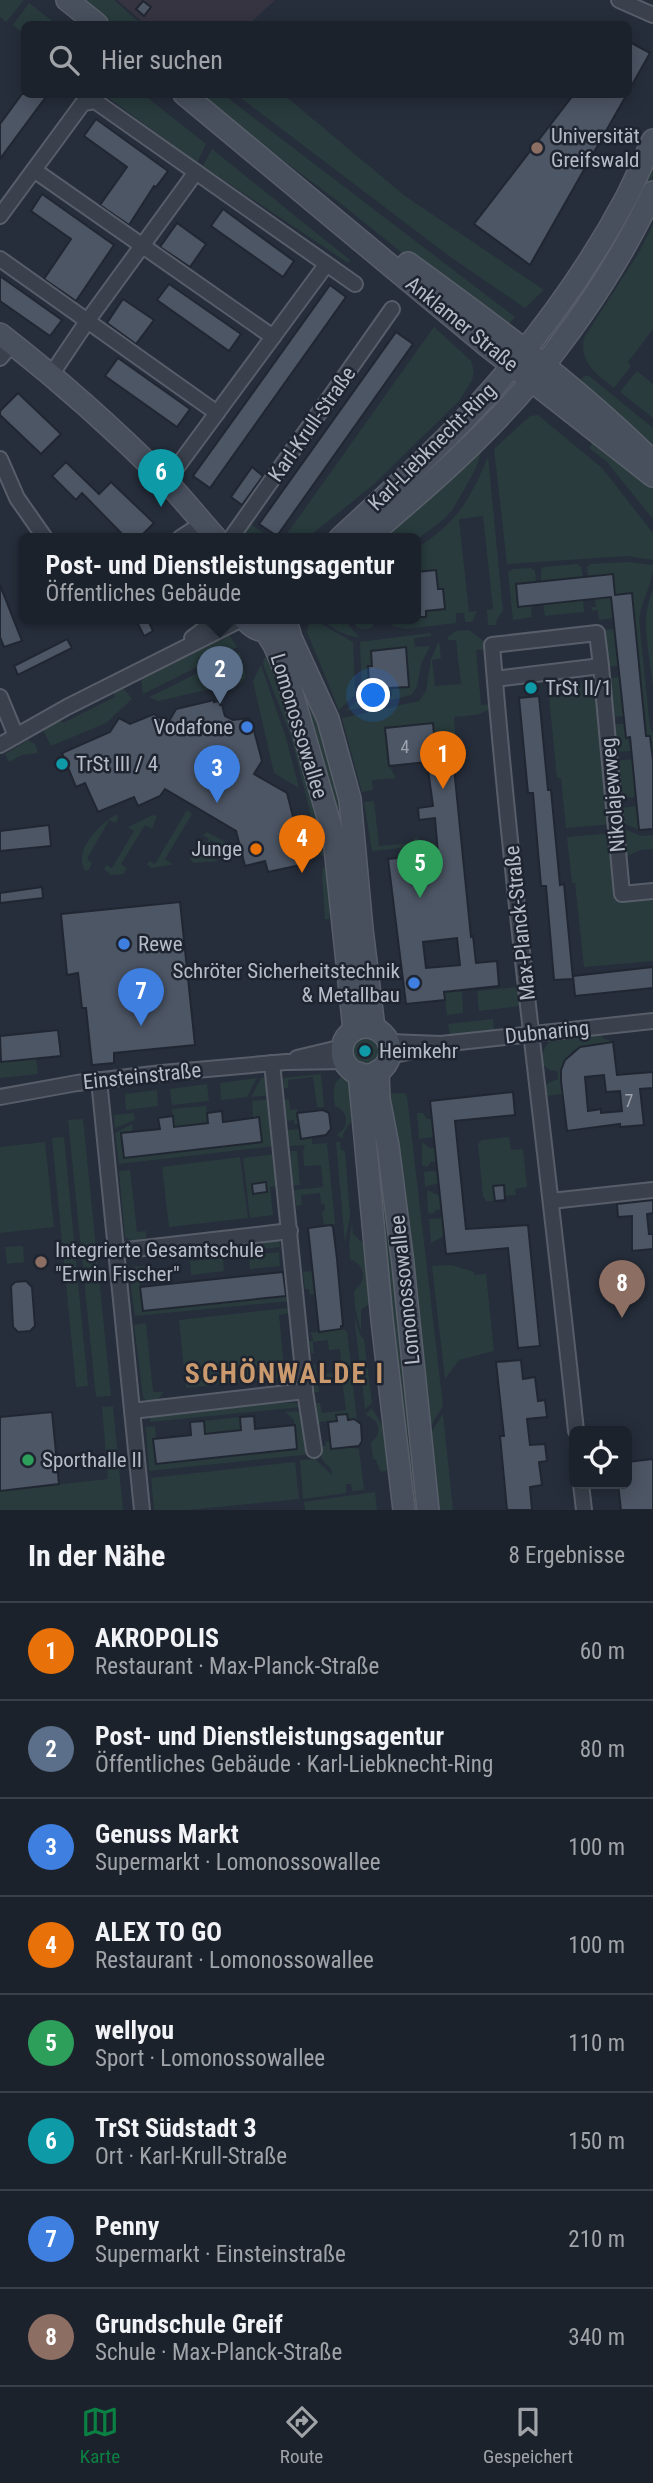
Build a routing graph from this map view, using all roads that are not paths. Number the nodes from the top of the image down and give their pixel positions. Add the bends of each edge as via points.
1 (67, 0) edge
2 (619, 0) edge
3 (653, 15) edge
4 (93, 21) edge
5 (189, 98) edge
6 (653, 140) edge
7 (34, 170) junction
8 (196, 172) junction
9 (653, 192) edge
10 (0, 216) edge
11 (141, 246) junction
12 (0, 259) edge
13 (326, 265) junction
14 (355, 284) dead end
15 (392, 309) dead end
16 (88, 320) junction
17 (273, 337) junction
18 (4, 345) edge
19 (518, 357) junction
20 (538, 373) junction
21 (51, 375) junction
22 (217, 413) junction
23 (0, 459) edge
24 (653, 462) edge
25 (653, 476) edge
26 (166, 482) junction
27 (209, 531) edge
28 (42, 533) edge
29 (235, 533) edge
30 (345, 533) edge
31 (373, 533) edge
32 (211, 624) edge
33 (232, 624) edge
34 (248, 624) edge
35 (283, 624) edge
36 (288, 624) edge
37 (266, 632) junction
38 (492, 645) joint
39 (176, 651) junction
40 (601, 666) junction
41 (495, 679) junction
42 (0, 697) edge
43 (16, 736) junction
44 (0, 745) edge
45 (653, 891) edge
46 (653, 1021) edge
47 (533, 1033) junction
48 (366, 1051) junction
49 (279, 1062) junction
50 (99, 1080) junction
51 (0, 1097) edge
52 (653, 1190) edge
53 (551, 1201) junction
54 (290, 1231) junction
55 (118, 1251) junction
56 (305, 1391) junction
57 (132, 1411) junction
58 (575, 1426) edge
59 (314, 1450) dead end
60 (582, 1489) edge
61 (142, 1510) edge
62 (404, 1510) edge
63 (428, 1510) edge
64 (584, 1510) edge

1 - 4 street
2 - 3 street
5 - 19 street, Anklamer Straße via 274,167 505,333
6 - 19 street, Karl-Liebknecht-Ring via 626,198 583,270
7 - 8 street via 83,103 95,100
7 - 10 street
7 - 11 street
8 - 11 street
8 - 13 street
9 - 20 street, Karl-Liebknecht-Ring via 604,281
11 - 16 street
11 - 17 street
12 - 16 street
13 - 14 street
13 - 17 street
15 - 29 street, Karl-Krull-Straße
16 - 21 street
16 - 22 street
17 - 22 street
18 - 21 street
19 - 20 street, Anklamer Straße
19 - 30 street, Karl-Liebknecht-Ring via 413,471
20 - 24 street, Anklamer Straße via 612,422
20 - 25 street, Anklamer Straße
20 - 31 street, Karl-Liebknecht-Ring via 431,484
21 - 26 street
22 - 26 street
23 - 28 street via 17,498
26 - 27 street
32 - 39 street
33 - 39 street
34 - 37 street, Lomonossowallee
35 - 37 street, Lomonossowallee
36 - 48 street, Lomonossowallee via 328,719 352,805
37 - 48 street, Lomonossowallee via 287,675 334,838
38 - 40 street, Nikolajewweg via 597,633
38 - 41 street, Max-Planck-Straße
39 - 43 street
40 - 41 street
40 - 45 street, Nikolajewweg via 622,894
41 - 47 street, Max-Planck-Straße
42 - 43 street
43 - 44 street
46 - 47 street, Dubnaring
47 - 48 street, Dubnaring
47 - 53 street, Max-Planck-Straße
48 - 49 street, Einsteinstraße
48 - 62 street, Lomonossowallee via 382,1320
48 - 63 street, Lomonossowallee via 388,1146
49 - 50 street, Einsteinstraße
49 - 54 street
50 - 51 street, Einsteinstraße
50 - 55 street
52 - 53 street
53 - 58 street, Max-Planck-Straße
54 - 55 street
54 - 56 street
55 - 57 street
56 - 57 street
56 - 59 street
57 - 61 street
60 - 64 street

